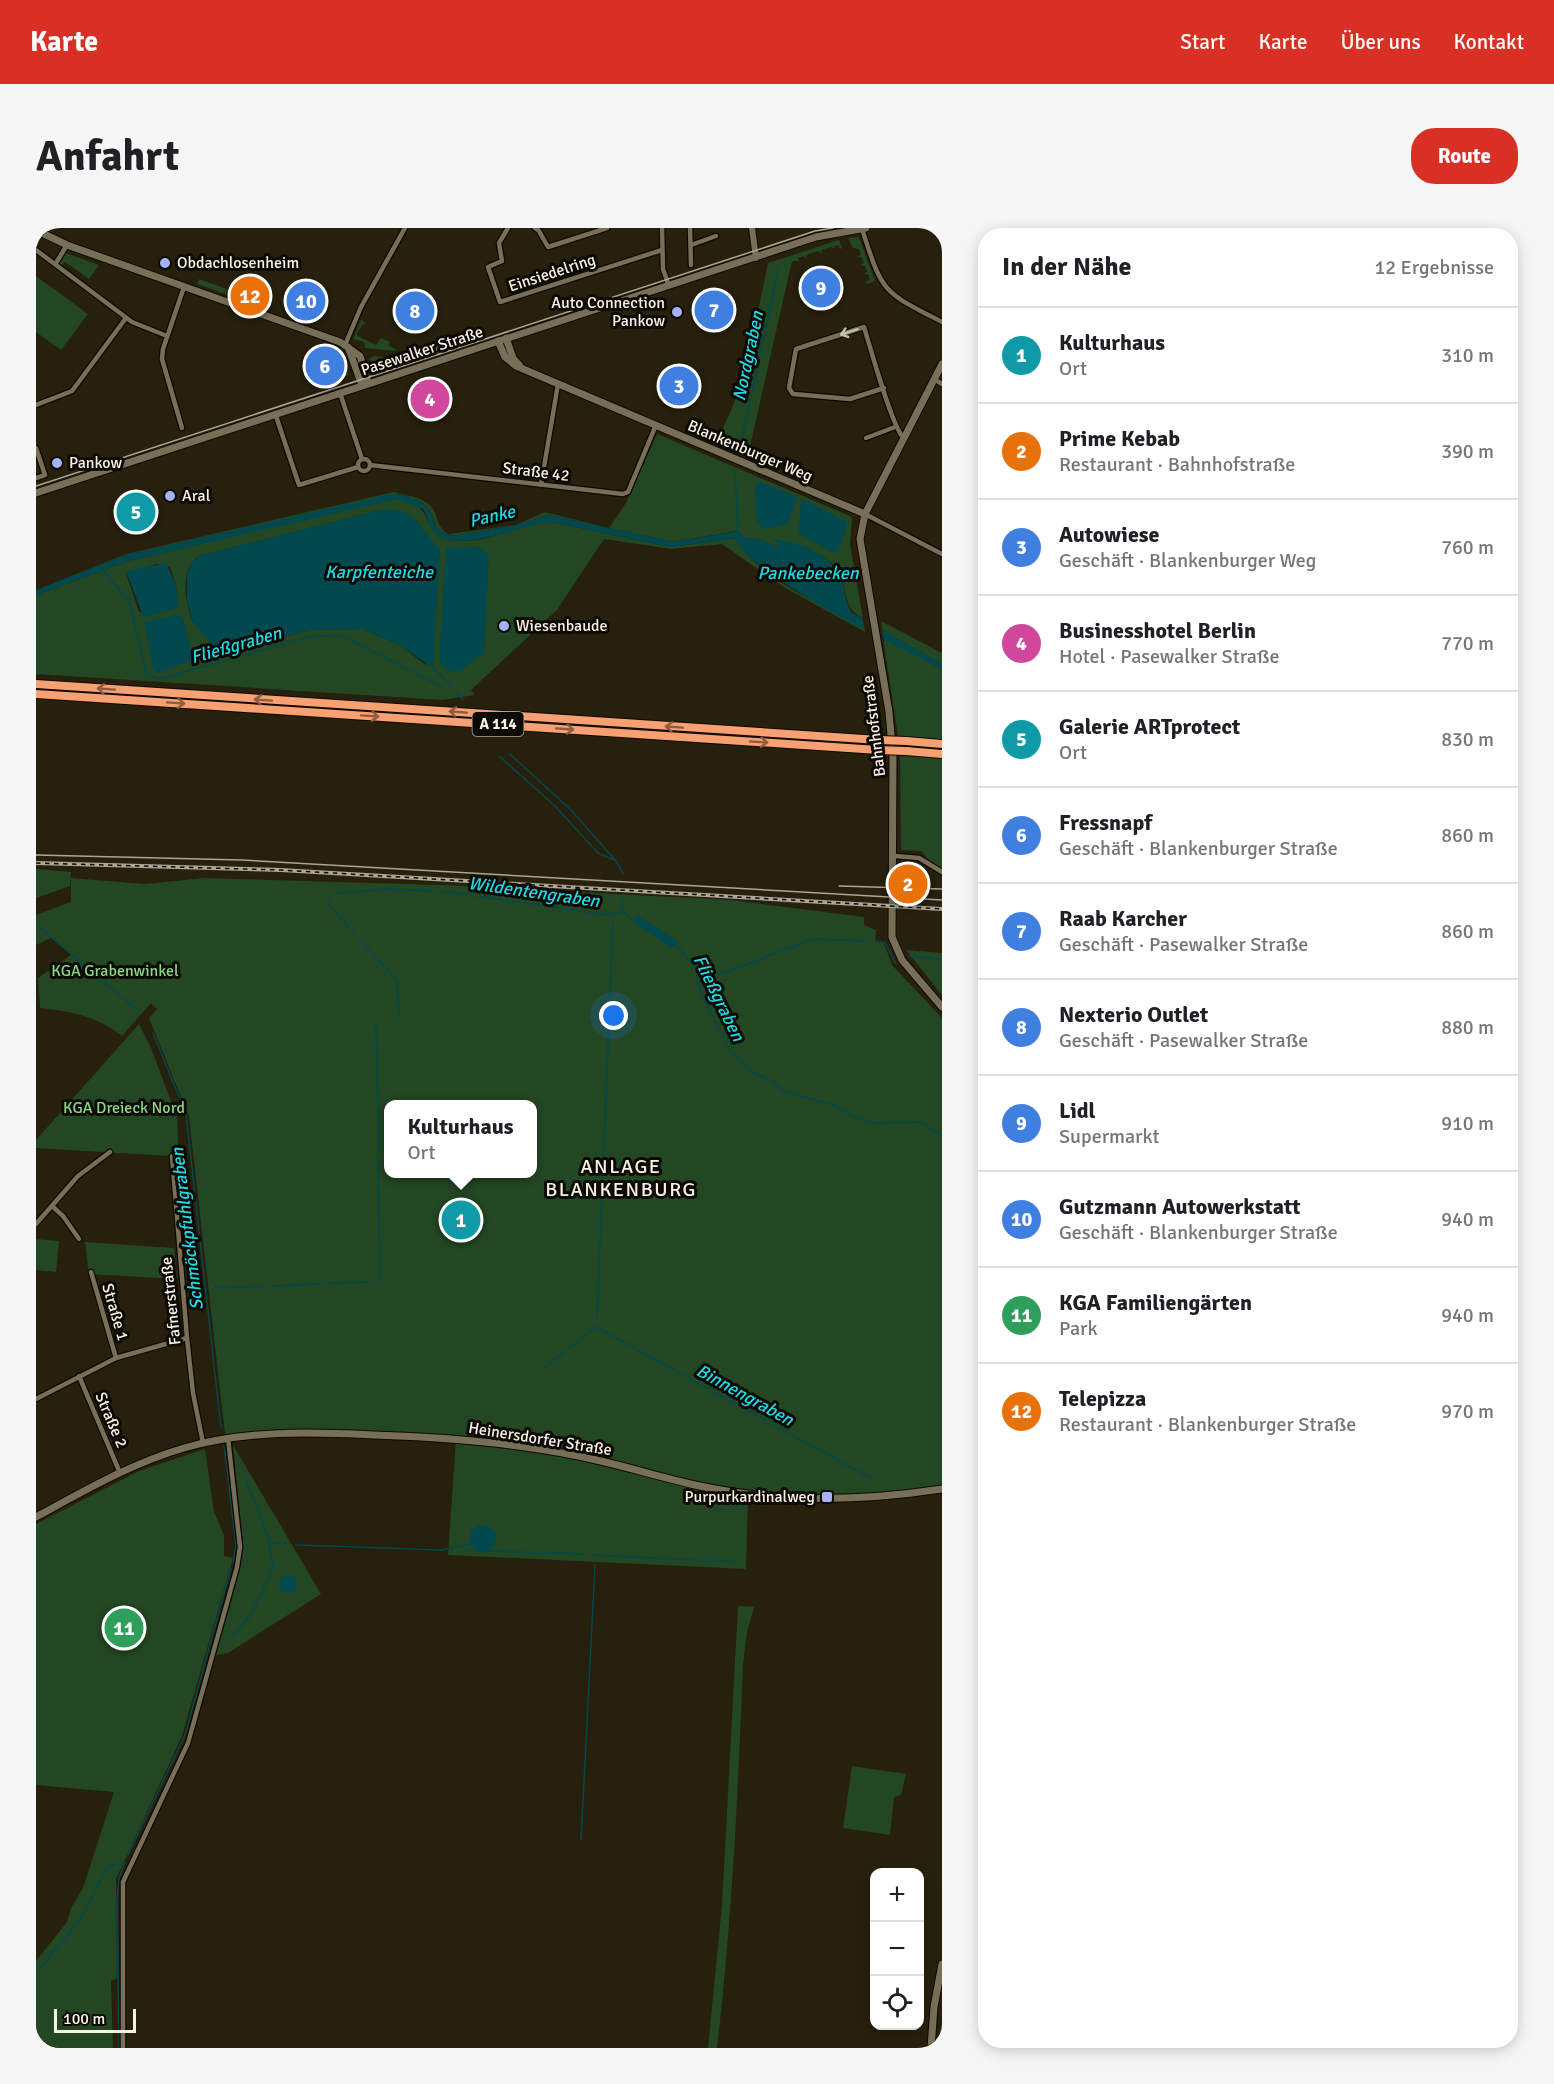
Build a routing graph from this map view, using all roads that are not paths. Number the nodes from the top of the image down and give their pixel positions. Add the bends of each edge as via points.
1 (405, 228) edge
2 (508, 228) edge
3 (534, 228) edge
4 (607, 228) edge
5 (662, 228) edge
6 (690, 228) edge
7 (752, 228) edge
8 (834, 228) edge
9 (863, 228) edge
10 (36, 230) edge
11 (716, 236) dead end
12 (816, 237) junction
13 (691, 244) junction
14 (67, 245) junction
15 (36, 250) edge
16 (662, 250) junction
17 (756, 258) junction
18 (56, 263) junction
19 (691, 265) dead end
20 (669, 286) junction
21 (184, 287) junction
22 (126, 318) junction
23 (942, 322) edge
24 (167, 336) junction
25 (471, 338) dead end
26 (506, 338) junction
27 (498, 341) junction
28 (347, 346) junction
29 (414, 356) dead end
30 (942, 364) edge
31 (524, 369) junction
32 (934, 379) junction
33 (365, 383) junction
34 (558, 384) junction
35 (942, 384) edge
36 (884, 388) junction
37 (340, 392) junction
38 (36, 405) edge
39 (275, 413) junction
40 (656, 425) junction
41 (895, 427) junction
42 (182, 428) dead end
43 (866, 438) dead end
44 (904, 438) junction
45 (36, 448) edge
46 (362, 459) junction
47 (370, 465) junction
48 (358, 467) junction
49 (36, 478) edge
50 (541, 485) junction
51 (36, 493) edge
52 (865, 514) junction
53 (942, 554) edge
54 (36, 682) edge
55 (36, 694) edge
56 (942, 744) edge
57 (878, 745) junction
58 (942, 754) edge
59 (894, 856) junction
60 (942, 872) edge
61 (942, 1007) edge
62 (110, 1152) dead end
63 (172, 1156) dead end
64 (52, 1206) junction
65 (36, 1224) edge
66 (79, 1239) dead end
67 (90, 1272) dead end
68 (187, 1338) junction
69 (116, 1358) junction
70 (80, 1376) junction
71 (36, 1399) edge
72 (228, 1438) junction
73 (203, 1443) junction
74 (120, 1473) junction
75 (942, 1489) edge
76 (36, 1516) edge
77 (942, 1964) edge
78 (123, 2048) edge
79 (930, 2048) edge

1 - 28 street via 361,307
2 - 16 street, Einsiedelring via 499,243 502,261 488,267 500,302
3 - 4 street, Einsiedelring via 548,247
5 - 16 street
6 - 13 street
7 - 17 street
8 - 12 main road, Pasewalker Straße
9 - 12 main road, Pasewalker Straße
9 - 23 street via 878,278 885,288 899,300
10 - 14 main road
11 - 13 street
12 - 17 main road, Pasewalker Straße
13 - 19 street
14 - 18 street
14 - 21 main road
15 - 18 street
16 - 20 street
17 - 20 main road, Pasewalker Straße
18 - 22 street
20 - 26 main road, Pasewalker Straße
21 - 24 street
21 - 28 main road
22 - 24 street
22 - 38 street via 72,392
24 - 42 street via 163,368
25 - 29 street, Pasewalker Straße
26 - 27 main road, Pasewalker Straße
26 - 31 main road via 513,358
27 - 31 main road, Blankenburger Weg via 509,362
27 - 33 main road, Pasewalker Straße
28 - 33 main road
30 - 32 main road, Bahnhofstraße
31 - 34 main road, Blankenburger Weg
32 - 35 street
32 - 44 main road, Bahnhofstraße
33 - 37 main road, Pasewalker Straße
34 - 40 main road, Blankenburger Weg
34 - 50 street
36 -> 36 street via 864,327 796,349 789,388 793,394 850,399
36 - 41 street
37 - 39 main road, Pasewalker Straße
37 - 46 street
39 - 48 street via 299,485
39 - 51 main road, Pasewalker Straße
40 - 50 street, Straße 42 via 626,494
40 - 52 main road, Blankenburger Weg
41 - 43 street
41 - 44 street
44 - 52 main road, Bahnhofstraße
45 - 49 street via 45,476
46 - 47 street
46 - 48 street
47 - 48 street via 366,471
47 - 50 street, Straße 42
52 - 53 street
52 - 59 main road, Bahnhofstraße via 860,547 889,712
57 -> 54 highway, A 114
55 -> 57 highway, A 114
56 - 57 highway, A 114, bridge via 906,741
57 - 58 highway, A 114, bridge
59 - 60 street via 920,858
59 - 61 main road, Bahnhofstraße via 892,937 902,960
62 - 64 street via 78,1176
63 - 68 street, Fafnerstraße
64 - 65 street
64 - 66 street
67 - 69 street, Straße 1
68 - 69 street
68 - 73 street, Fafnerstraße
69 - 70 street
70 - 71 street
70 - 74 street, Straße 2
72 - 73 main road, Heinersdorfer Straße
72 - 75 main road, Heinersdorfer Straße via 302,1432 459,1439 570,1454 700,1486 776,1496 861,1496
72 - 78 street via 239,1538 237,1567 188,1743 123,1882
73 - 74 main road, Heinersdorfer Straße
74 - 76 main road, Heinersdorfer Straße
77 - 79 main road

